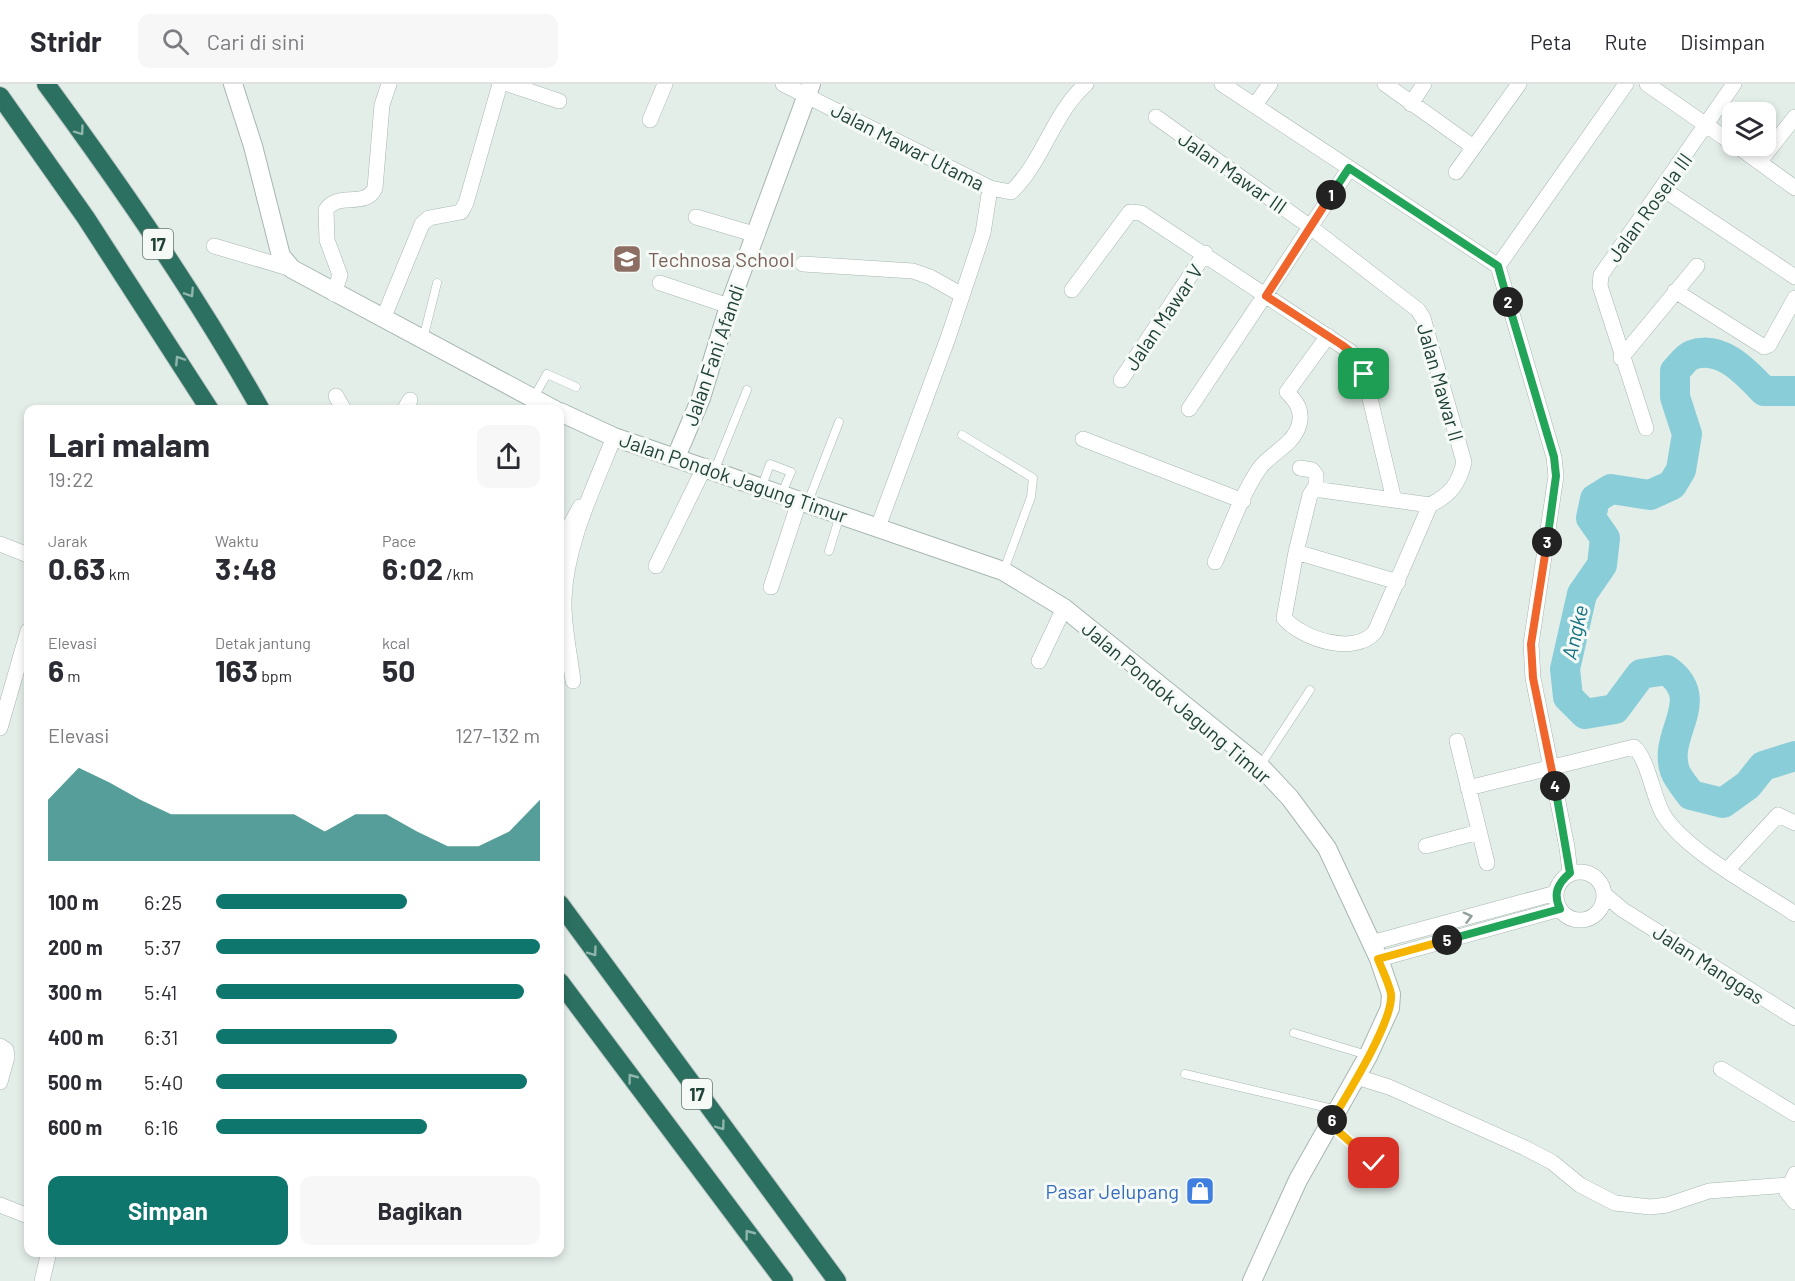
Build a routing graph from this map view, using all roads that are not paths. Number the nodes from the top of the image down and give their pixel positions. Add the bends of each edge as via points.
1 (46, 84) edge
2 (233, 84) edge
3 (389, 84) edge
4 (500, 84) edge
5 (508, 84) edge
6 (665, 84) edge
7 (783, 84) edge
8 (1086, 84) edge
9 (1222, 84) edge
10 (1270, 84) edge
11 (1385, 84) edge
12 (1424, 84) edge
13 (1519, 84) edge
14 (1626, 84) edge
15 (1647, 84) edge
16 (1734, 84) edge
17 (809, 90) edge
18 (0, 96) edge
19 (559, 101) dead end
20 (1411, 104) junction
21 (1255, 105) junction
22 (1156, 117) dead end
23 (1795, 117) edge
24 (650, 120) dead end
25 (1707, 125) junction
26 (1722, 135) edge
27 (1472, 146) junction
28 (1752, 156) edge
29 (1760, 161) junction
30 (1349, 168) junction
31 (1456, 171) dead end
32 (990, 188) junction
33 (1795, 188) edge
34 (1663, 189) junction
35 (696, 217) dead end
36 (1309, 226) junction
37 (757, 235) junction
38 (214, 246) dead end
39 (1205, 253) junction
40 (803, 264) dead end
41 (1498, 266) junction
42 (1697, 266) dead end
43 (292, 269) junction
44 (1795, 277) edge
45 (437, 283) dead end
46 (660, 283) dead end
47 (1072, 290) dead end
48 (1675, 291) junction
49 (334, 294) junction
50 (962, 295) junction
51 (1266, 296) junction
52 (1795, 298) edge
53 (729, 306) junction
54 (383, 319) junction
55 (1328, 336) junction
56 (422, 341) junction
57 (1621, 358) junction
58 (1121, 380) dead end
59 (576, 387) dead end
60 (747, 390) dead end
61 (336, 396) dead end
62 (532, 399) junction
63 (207, 405) edge
64 (258, 405) edge
65 (341, 405) edge
66 (545, 405) edge
67 (1190, 409) dead end
68 (564, 414) edge
69 (839, 422) dead end
70 (1646, 428) dead end
71 (962, 435) dead end
72 (614, 437) junction
73 (1083, 439) dead end
74 (676, 458) junction
75 (710, 468) junction
76 (1300, 468) dead end
77 (1316, 489) junction
78 (797, 498) junction
79 (584, 500) dead end
80 (1394, 500) junction
81 (1243, 501) junction
82 (1430, 505) junction
83 (840, 514) junction
84 (878, 527) junction
85 (564, 537) edge
86 (0, 544) edge
87 (829, 551) dead end
88 (1296, 552) junction
89 (24, 553) edge
90 (1215, 562) dead end
91 (656, 566) dead end
92 (1003, 571) junction
93 (1398, 582) junction
94 (771, 587) dead end
95 (564, 592) edge
96 (1064, 608) junction
97 (564, 616) edge
98 (24, 644) edge
99 (1039, 661) dead end
100 (573, 681) dead end
101 (1310, 690) dead end
102 (0, 728) edge
103 (1457, 741) dead end
104 (1260, 765) junction
105 (1551, 766) junction
106 (1468, 788) junction
107 (1795, 823) edge
108 (1479, 832) junction
109 (1426, 846) dead end
110 (1487, 863) dead end
111 (1728, 869) junction
112 (1576, 872) junction
113 (1556, 893) junction
114 (1602, 902) junction
115 (564, 909) edge
116 (1560, 909) junction
117 (1795, 914) edge
118 (1375, 951) junction
119 (564, 987) edge
120 (1795, 1018) edge
121 (1294, 1033) dead end
122 (0, 1046) edge
123 (1368, 1056) junction
124 (1721, 1069) dead end
125 (1185, 1074) dead end
126 (1357, 1077) junction
127 (0, 1082) edge
128 (1795, 1114) edge
129 (1334, 1117) junction
130 (1374, 1163) dead end
131 (1792, 1179) edge
132 (1795, 1202) edge
133 (0, 1205) edge
134 (24, 1214) edge
135 (48, 1257) edge
136 (42, 1281) edge
137 (784, 1281) edge
138 (837, 1281) edge
139 (1252, 1281) edge

1 -> 64 highway, 17 via 125,192
2 - 43 street via 281,256
3 - 49 street via 382,105 372,195 336,201 327,210 327,240 340,275
4 - 54 street via 466,203 461,212 429,218 422,224
5 - 19 street
6 - 24 street
7 - 17 street, Jalan Mawar Utama
8 - 32 street, Jalan Mawar Utama via 1074,95 1019,185 1011,192
9 - 21 street
10 - 21 street
11 - 20 street
12 - 20 street
13 - 27 street
14 - 41 street
15 - 25 street
16 - 25 street, Jalan Rosela III
17 - 32 street, Jalan Mawar Utama
17 - 37 street, Jalan Fani Afandi
63 -> 18 highway, 17 via 86,218
20 - 27 street
21 - 30 street
22 - 36 street, Jalan Mawar III
23 - 29 street
25 - 26 street
25 - 34 street, Jalan Rosela III
27 - 31 street
28 - 29 street
29 - 33 street
30 - 36 street
30 - 41 street
32 - 50 street via 982,233
34 - 44 street
34 - 57 street, Jalan Rosela III via 1601,275 1600,286
35 - 37 street
36 - 51 street
36 - 82 street, Jalan Mawar II via 1413,304 1424,318 1464,462 1458,484
37 - 53 street, Jalan Fani Afandi
38 - 43 street
39 - 47 street via 1142,213 1130,212
39 - 51 street
39 - 58 street, Jalan Mawar V
40 - 50 street via 913,271
41 - 105 street via 1554,457 1556,476 1531,644 1533,678
42 - 48 street
43 - 49 street
45 - 56 lane
46 - 53 street
48 - 52 street via 1742,336 1764,346 1769,345
48 - 57 street
49 - 54 street
50 - 84 street
51 - 55 street
51 - 67 street
53 - 74 street, Jalan Fani Afandi via 701,398
54 - 56 street
55 - 80 street via 1351,352 1364,374
55 - 81 street via 1287,392 1298,404 1298,429 1260,468
56 - 62 street
57 - 70 street, Jalan Rosela III
59 - 62 lane via 547,374
60 - 75 lane
61 - 65 street
62 - 66 street
68 - 72 street, Jalan Pondok Jagung Timur
69 - 78 lane
71 - 92 lane via 1033,478 1031,497
72 - 74 street, Jalan Pondok Jagung Timur
72 - 95 street via 574,546
73 - 81 street
74 - 75 street, Jalan Pondok Jagung Timur
75 - 78 street, Jalan Pondok Jagung Timur
75 - 91 street
76 - 77 street via 1316,475
77 - 80 street
77 - 88 street via 1310,495
78 - 83 street, Jalan Pondok Jagung Timur
78 - 94 street
79 - 85 street
80 - 82 street
81 - 90 street
82 - 93 street
83 - 84 street, Jalan Pondok Jagung Timur
83 - 87 lane
84 - 92 street, Jalan Pondok Jagung Timur
86 - 89 street
88 - 93 street
88 - 93 street via 1284,618 1294,629 1327,641 1347,644 1371,636
92 - 96 street, Jalan Pondok Jagung Timur
96 - 99 street
96 - 104 street, Jalan Pondok Jagung Timur
97 - 100 street
98 - 102 street
101 - 104 lane
103 - 106 street
104 - 118 street, Jalan Pondok Jagung Timur via 1327,848
105 - 106 street
105 - 111 street via 1634,747 1663,814 1696,848
105 - 112 street via 1567,847
106 - 108 street
107 - 111 street via 1778,815
108 - 109 street
108 - 110 street
111 - 117 street
112 - 113 street via 1560,881
112 - 114 street via 1593,875 1601,884
113 - 116 street
118 -> 113 street
114 - 116 street via 1585,920 1566,916
114 - 120 street, Jalan Manggas via 1623,910
115 -> 138 highway, 17
116 - 118 street
118 - 123 street, Jalan Pondok Jagung Timur via 1391,994 1390,1008
137 -> 119 highway, 17
121 - 123 lane
122 - 127 street via 7,1057
123 - 126 street, Jalan Pondok Jagung Timur
124 - 128 street
125 - 129 lane
126 - 129 street, Jalan Pondok Jagung Timur
126 - 131 street via 1389,1087 1552,1161 1580,1185 1615,1203 1667,1205 1709,1191
129 - 130 lane
129 - 139 street, Jalan Pondok Jagung Timur via 1298,1180
131 - 132 street via 1787,1192
133 - 134 street
135 - 136 street

